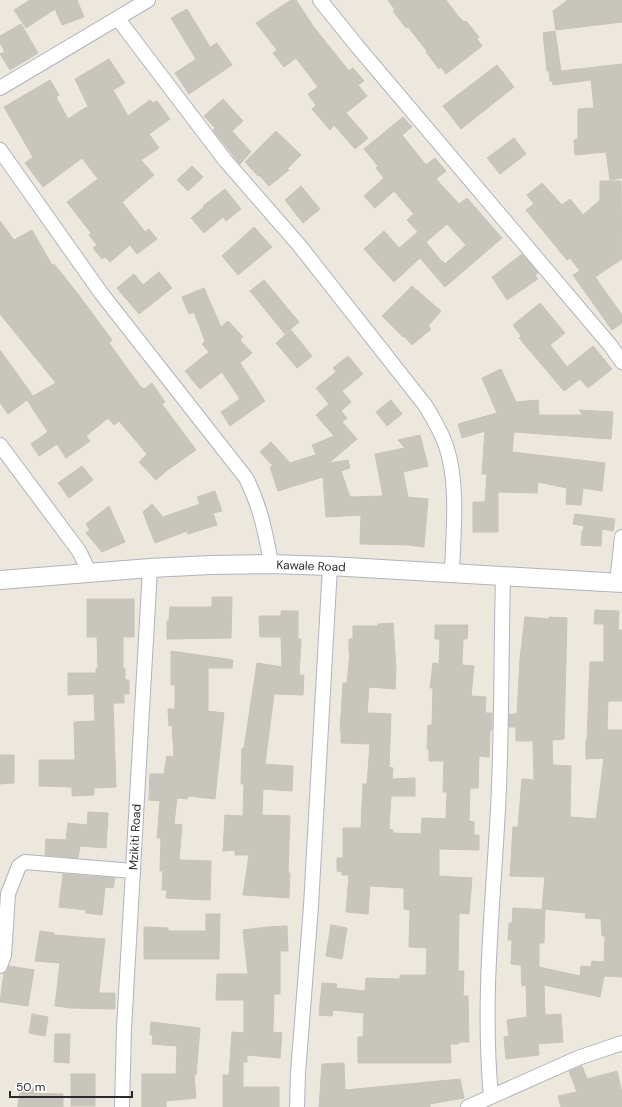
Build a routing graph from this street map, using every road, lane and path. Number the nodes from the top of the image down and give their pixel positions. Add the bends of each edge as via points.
1 (320, 0) edge
2 (144, 1) edge
3 (118, 19) junction
4 (0, 88) edge
5 (0, 150) edge
6 (622, 362) edge
7 (0, 445) edge
8 (622, 537) edge
9 (271, 564) junction
10 (330, 566) junction
11 (150, 568) junction
12 (89, 572) junction
13 (452, 574) junction
14 (503, 576) junction
15 (0, 580) edge
16 (620, 583) edge
17 (133, 871) junction
18 (0, 966) edge
19 (622, 1043) edge
20 (491, 1096) junction
21 (122, 1107) edge
22 (297, 1107) edge
23 (468, 1107) edge

1 - 6 street
2 - 3 street
3 - 4 street
3 - 13 street via 225,160 299,245 425,405 439,428 452,469
5 - 9 street via 101,293 246,478 259,509
7 - 12 street via 79,551
8 - 16 street
9 - 10 street, Kawale Road
9 - 11 street, Kawale Road
10 - 13 street, Kawale Road
10 - 22 street via 312,898
11 - 12 street, Kawale Road
11 - 17 street, Mzikiti Road
12 - 15 street, Kawale Road
13 - 14 street, Kawale Road
14 - 16 street, Kawale Road
14 - 20 street via 498,807 487,1006 487,1058
17 - 18 street via 25,862 19,866 8,894 4,956
17 - 21 street, Mzikiti Road
19 - 20 street via 578,1058
20 - 23 street

